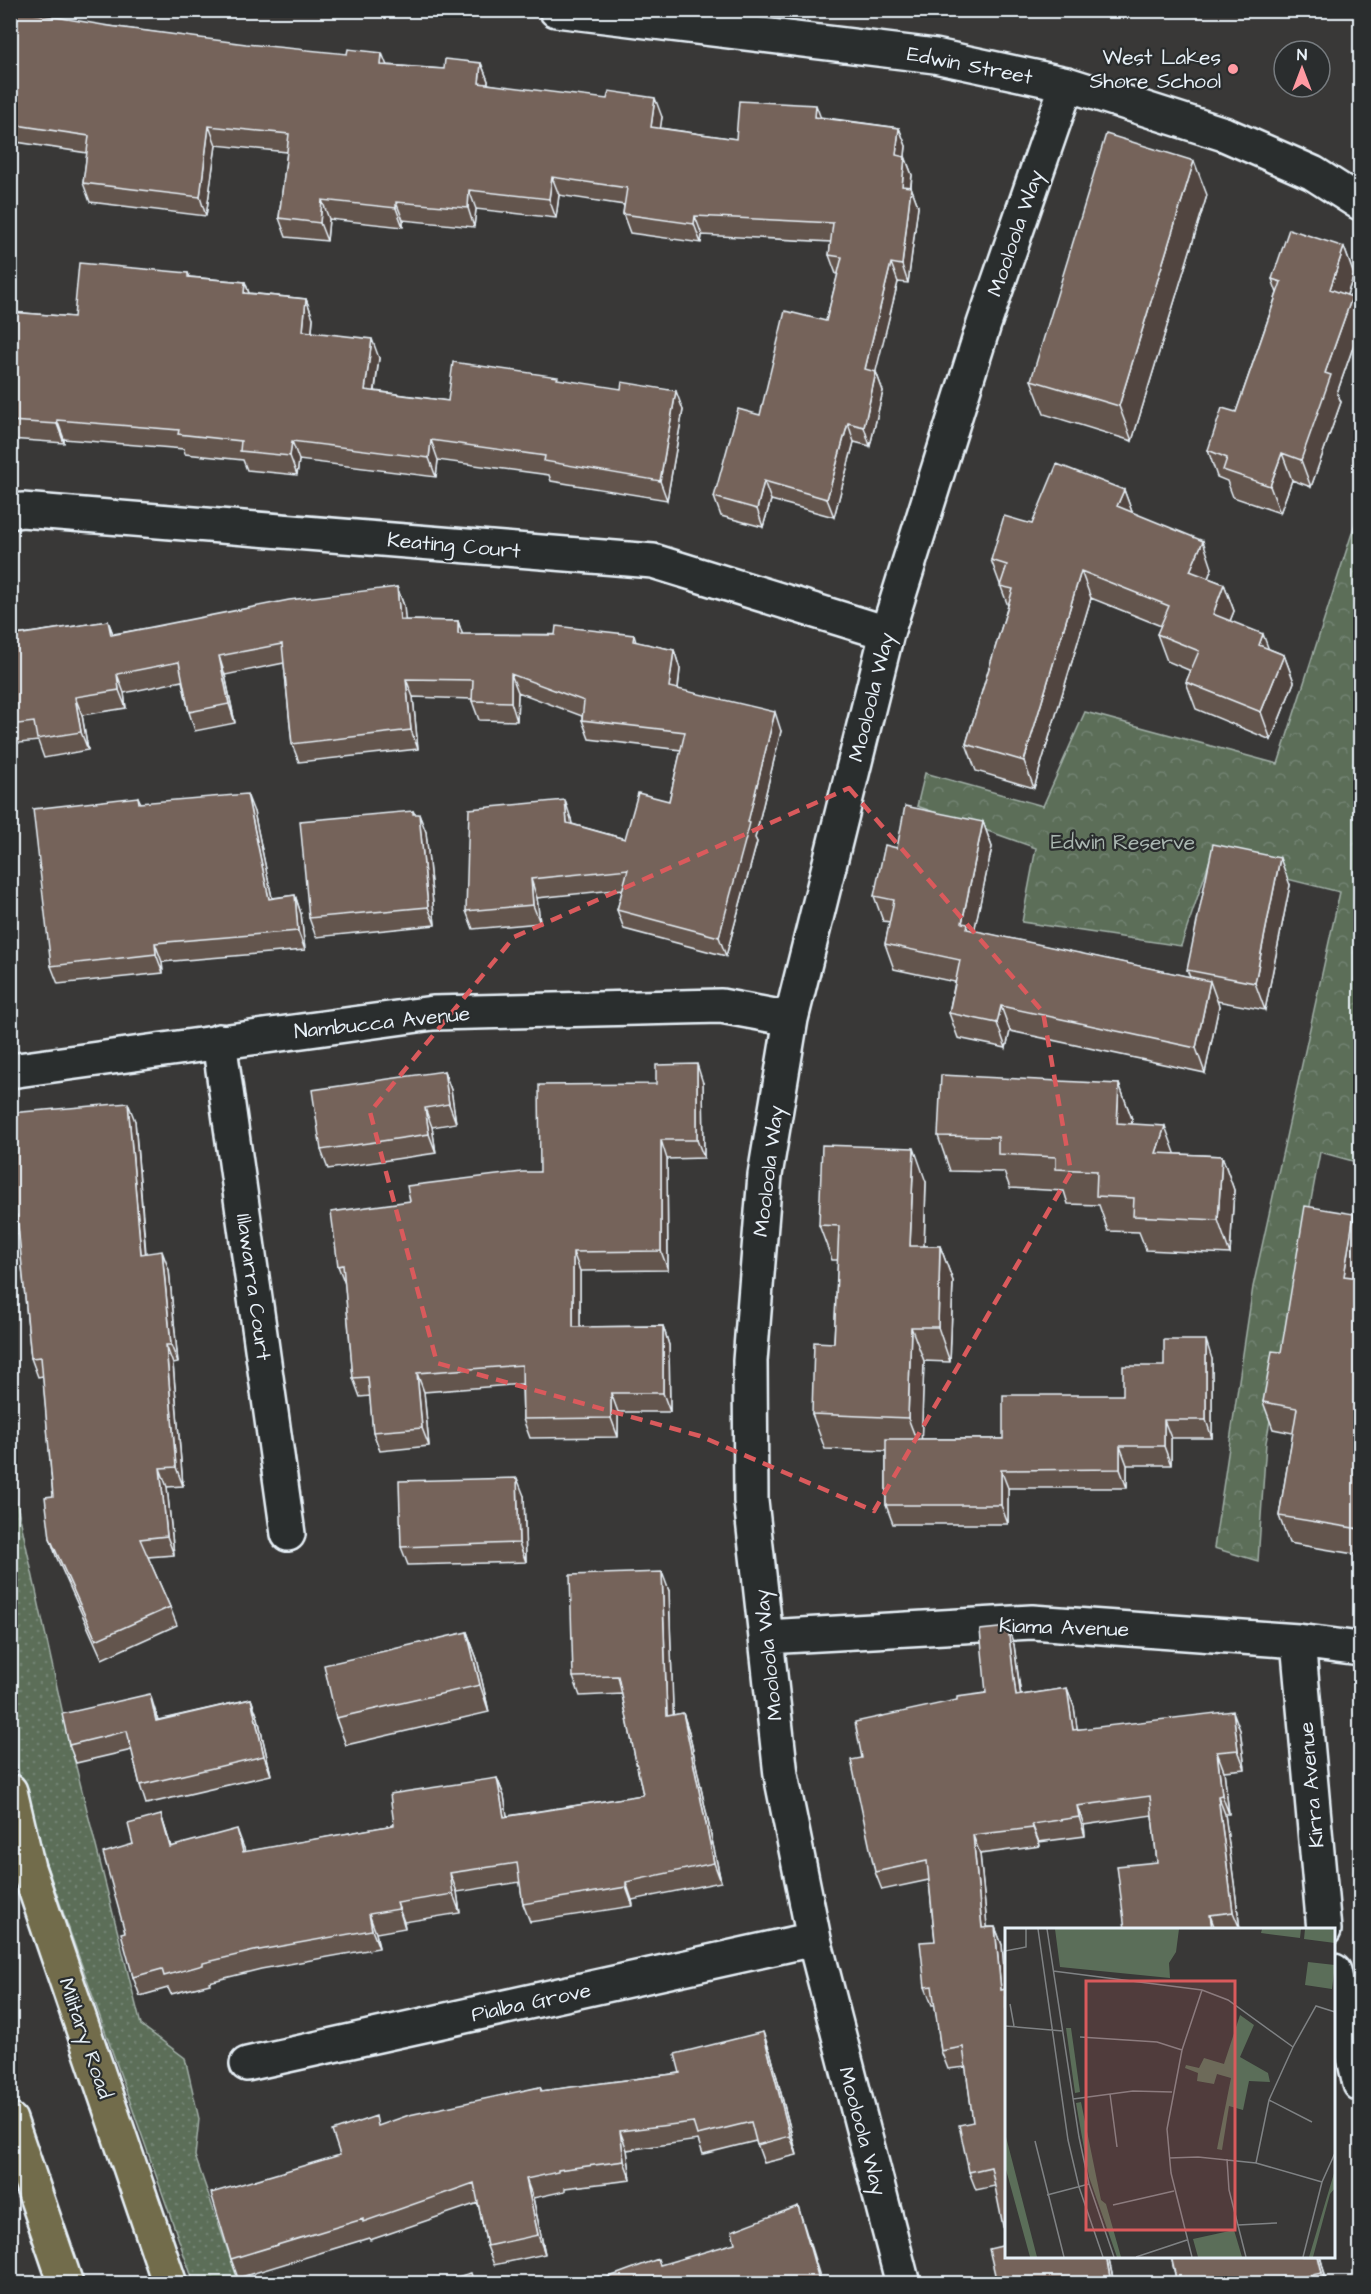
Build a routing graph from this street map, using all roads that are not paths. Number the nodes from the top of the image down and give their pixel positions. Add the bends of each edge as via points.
1 (556, 10) edge
2 (1067, 84) junction
3 (1360, 203) edge
4 (10, 512) edge
5 (887, 633) junction
6 (791, 1019) junction
7 (219, 1041) junction
8 (10, 1071) edge
9 (288, 1534) dead end
10 (766, 1637) junction
11 (1298, 1641) junction
12 (1360, 1649) edge
13 (10, 1791) edge
14 (19, 1871) edge
15 (1324, 1928) edge
16 (814, 1939) junction
17 (1335, 1975) edge
18 (247, 2064) dead end
19 (1360, 2084) edge
20 (10, 2120) edge
21 (66, 2283) edge
22 (170, 2283) edge
23 (903, 2283) edge

1 - 2 street, Edwin Street via 935,56
2 - 3 street, Edwin Street via 1224,134 1313,173
2 - 5 street, Mooloola Way via 984,324
4 - 5 street, Keating Court via 653,561
5 - 6 street, Mooloola Way
6 - 7 street, Nambucca Avenue via 721,1006 433,1012
6 - 10 street, Mooloola Way via 765,1175 750,1360 751,1501
7 - 8 street, Nambucca Avenue
7 - 9 street, Illawarra Court
10 - 11 street, Kiama Avenue via 1032,1622
10 - 16 street, Mooloola Way via 781,1775
11 - 12 street, Kiama Avenue
11 - 15 street, Kirra Avenue
13 - 14 main road, Military Road
14 - 22 main road, Military Road
16 - 18 street, Pialba Grove
16 - 23 street, Mooloola Way
17 - 19 street
20 - 21 main road

